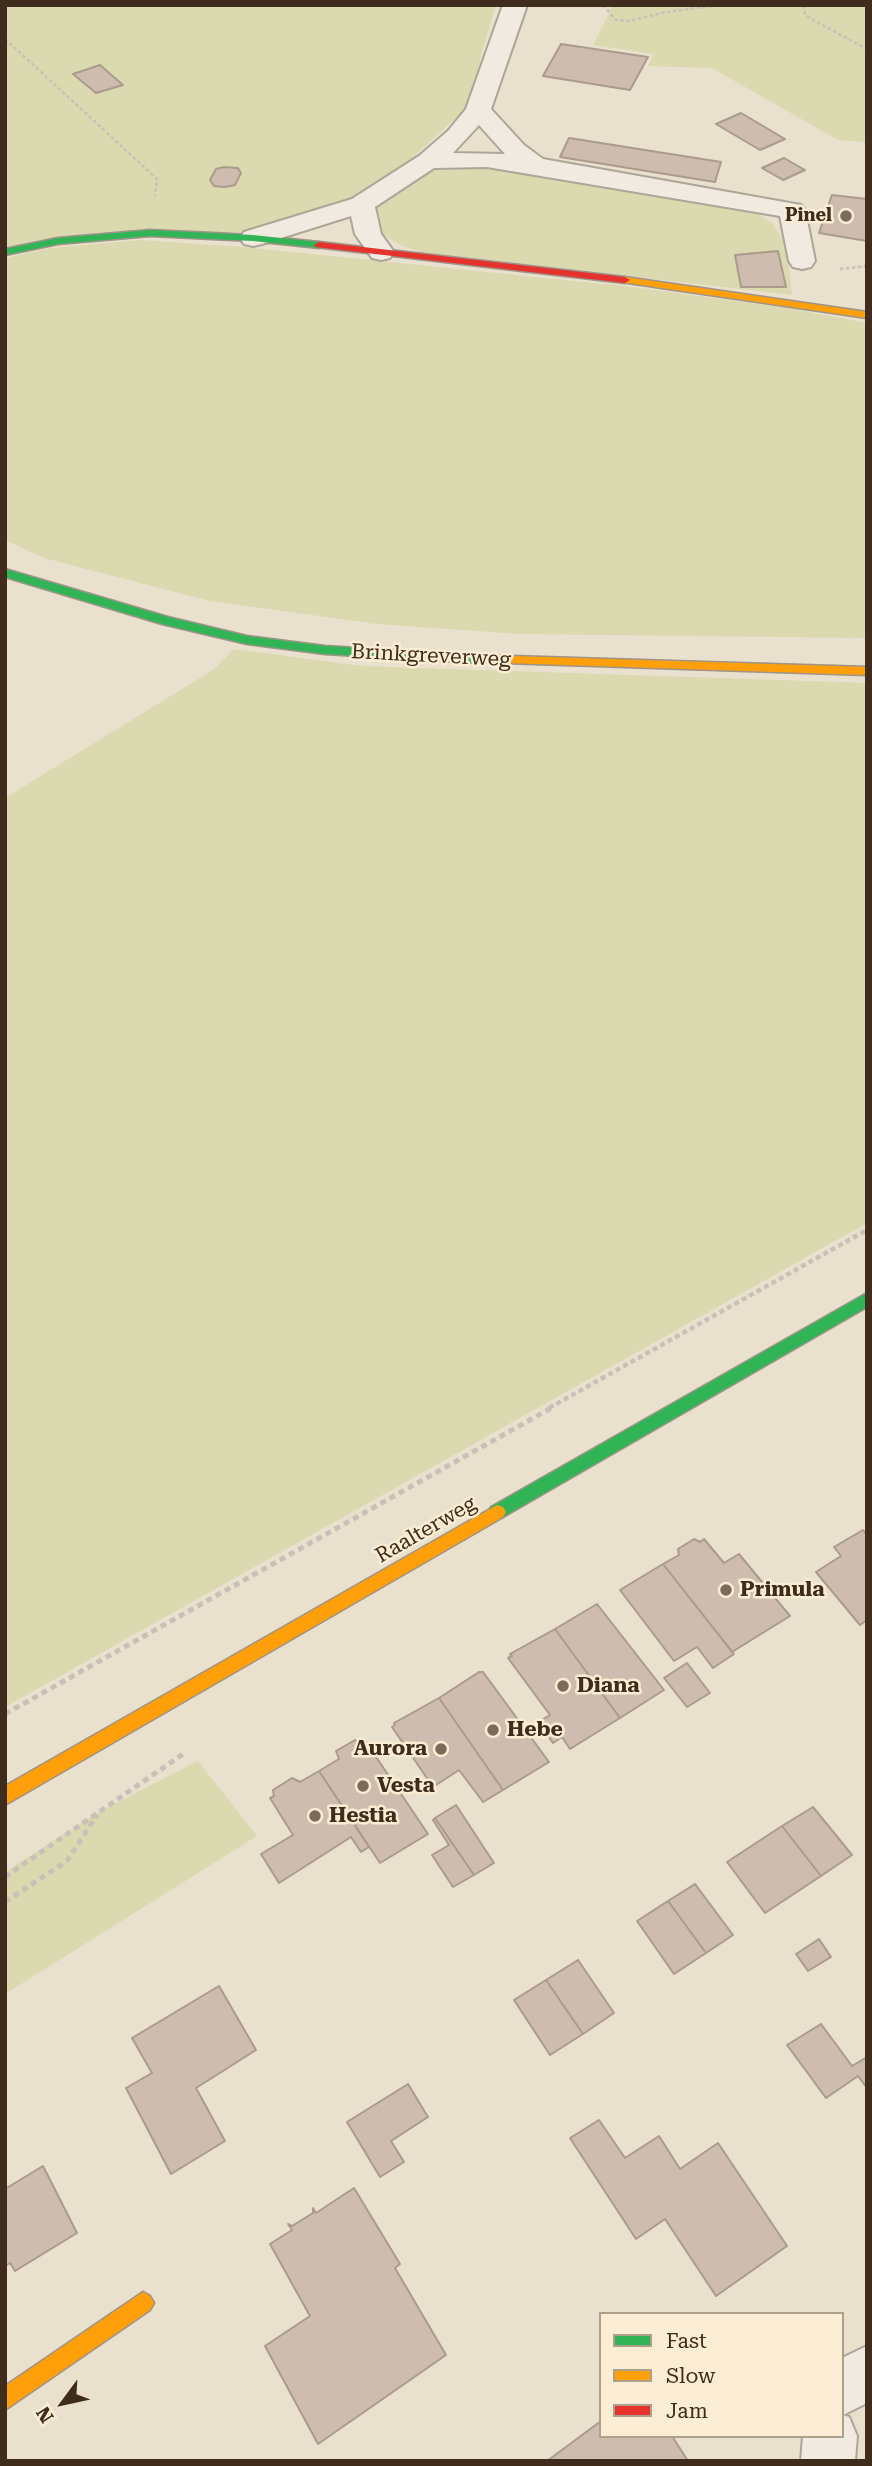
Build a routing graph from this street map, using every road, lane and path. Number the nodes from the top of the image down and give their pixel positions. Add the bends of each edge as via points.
1 (514, 5) edge
2 (603, 5) edge
3 (720, 5) edge
4 (803, 5) edge
5 (5, 39) edge
6 (867, 49) edge
7 (478, 110) junction
8 (428, 161) junction
9 (535, 165) junction
10 (362, 204) junction
11 (150, 233) junction
12 (253, 238) junction
13 (5, 252) edge
14 (382, 252) junction
15 (802, 261) dead end
16 (867, 316) edge
17 (5, 573) edge
18 (867, 671) edge
19 (867, 1230) edge
20 (867, 1299) edge
21 (5, 1714) edge
22 (5, 1796) edge
23 (99, 1812) dead end
24 (5, 1902) edge
25 (143, 2303) dead end
26 (867, 2372) edge
27 (844, 2388) edge
28 (5, 2399) edge
29 (830, 2438) edge
30 (828, 2461) edge

1 - 7 street
2 - 3 path via 616,20 629,21
4 - 6 path via 811,19
5 - 11 path via 157,179
7 - 8 street
7 - 9 street
8 - 9 street via 487,159
8 - 10 street
9 - 15 street via 792,209
10 - 12 street
10 - 14 street via 368,234
11 - 12 street
11 - 13 street via 58,241
12 - 14 street
14 - 16 street via 676,286
17 - 18 street, Brinkgreverweg via 166,621 247,640 325,650
19 - 21 path
20 - 22 street, Raalterweg
23 - 24 path via 67,1861
25 - 28 street
26 - 27 street
29 - 30 street

